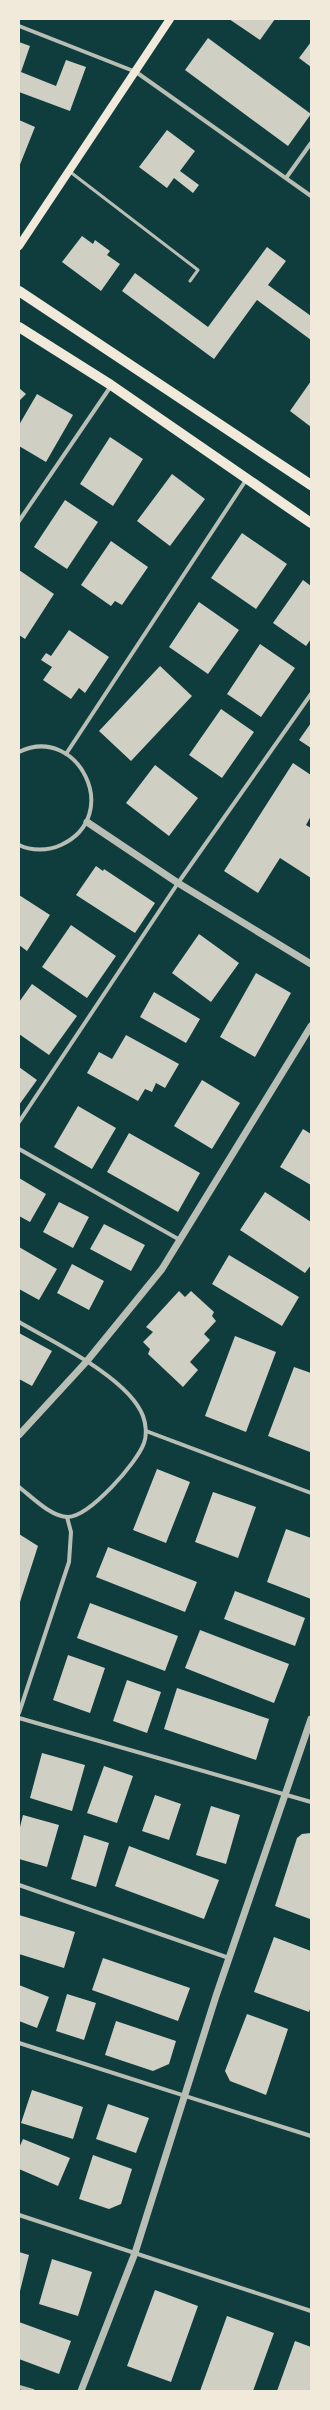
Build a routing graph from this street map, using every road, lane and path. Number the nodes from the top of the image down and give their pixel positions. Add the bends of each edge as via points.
1 (170, 19) edge
2 (19, 26) edge
3 (136, 72) junction
4 (311, 143) edge
5 (68, 171) junction
6 (286, 178) junction
7 (311, 196) edge
8 (19, 246) edge
9 (190, 281) dead end
10 (19, 291) edge
11 (19, 327) edge
12 (111, 385) junction
13 (247, 478) junction
14 (311, 485) edge
15 (19, 521) edge
16 (311, 523) edge
17 (311, 694) edge
18 (19, 752) edge
19 (66, 754) junction
20 (87, 822) junction
21 (19, 845) edge
22 (178, 883) junction
23 (311, 964) edge
24 (311, 1026) edge
25 (19, 1122) edge
26 (19, 1149) edge
27 (180, 1240) junction
28 (19, 1322) edge
29 (87, 1361) junction
30 (146, 1431) junction
31 (19, 1435) edge
32 (19, 1487) edge
33 (311, 1493) edge
34 (67, 1517) junction
35 (19, 1713) edge
36 (19, 1718) edge
37 (311, 1720) edge
38 (284, 1796) junction
39 (311, 1802) edge
40 (19, 1885) edge
41 (229, 1958) junction
42 (19, 2044) edge
43 (186, 2098) junction
44 (311, 2136) edge
45 (19, 2215) edge
46 (135, 2253) junction
47 (311, 2310) edge
48 (19, 2387) edge
49 (33, 2391) edge
50 (81, 2391) edge

1 - 3 main road
2 - 3 street
3 - 5 main road
3 - 6 street
4 - 6 street
5 - 8 main road
5 - 9 lane via 198,270
6 - 7 street
10 - 14 main road
11 - 12 main road
12 - 13 main road
12 - 15 street
13 - 16 main road
13 - 19 street
17 - 22 street
18 - 19 street via 39,747 53,748
19 - 20 street via 78,763 91,789 92,804
20 - 21 street via 68,842 54,848 39,850
20 - 22 street
22 - 23 street
22 - 25 street
24 - 27 street
26 - 27 street
27 - 29 street via 162,1269
28 - 29 street
29 - 30 street via 130,1398 143,1416
29 - 31 street
30 - 33 street
30 - 34 street via 139,1454 94,1506
32 - 34 street via 52,1512
34 - 35 street via 71,1547 69,1562
36 - 38 street
37 - 38 street
38 - 39 street
38 - 41 street
40 - 41 street
41 - 43 street
42 - 43 street
43 - 44 street
43 - 46 street
45 - 46 street
46 - 47 street
46 - 50 street
48 - 49 street

